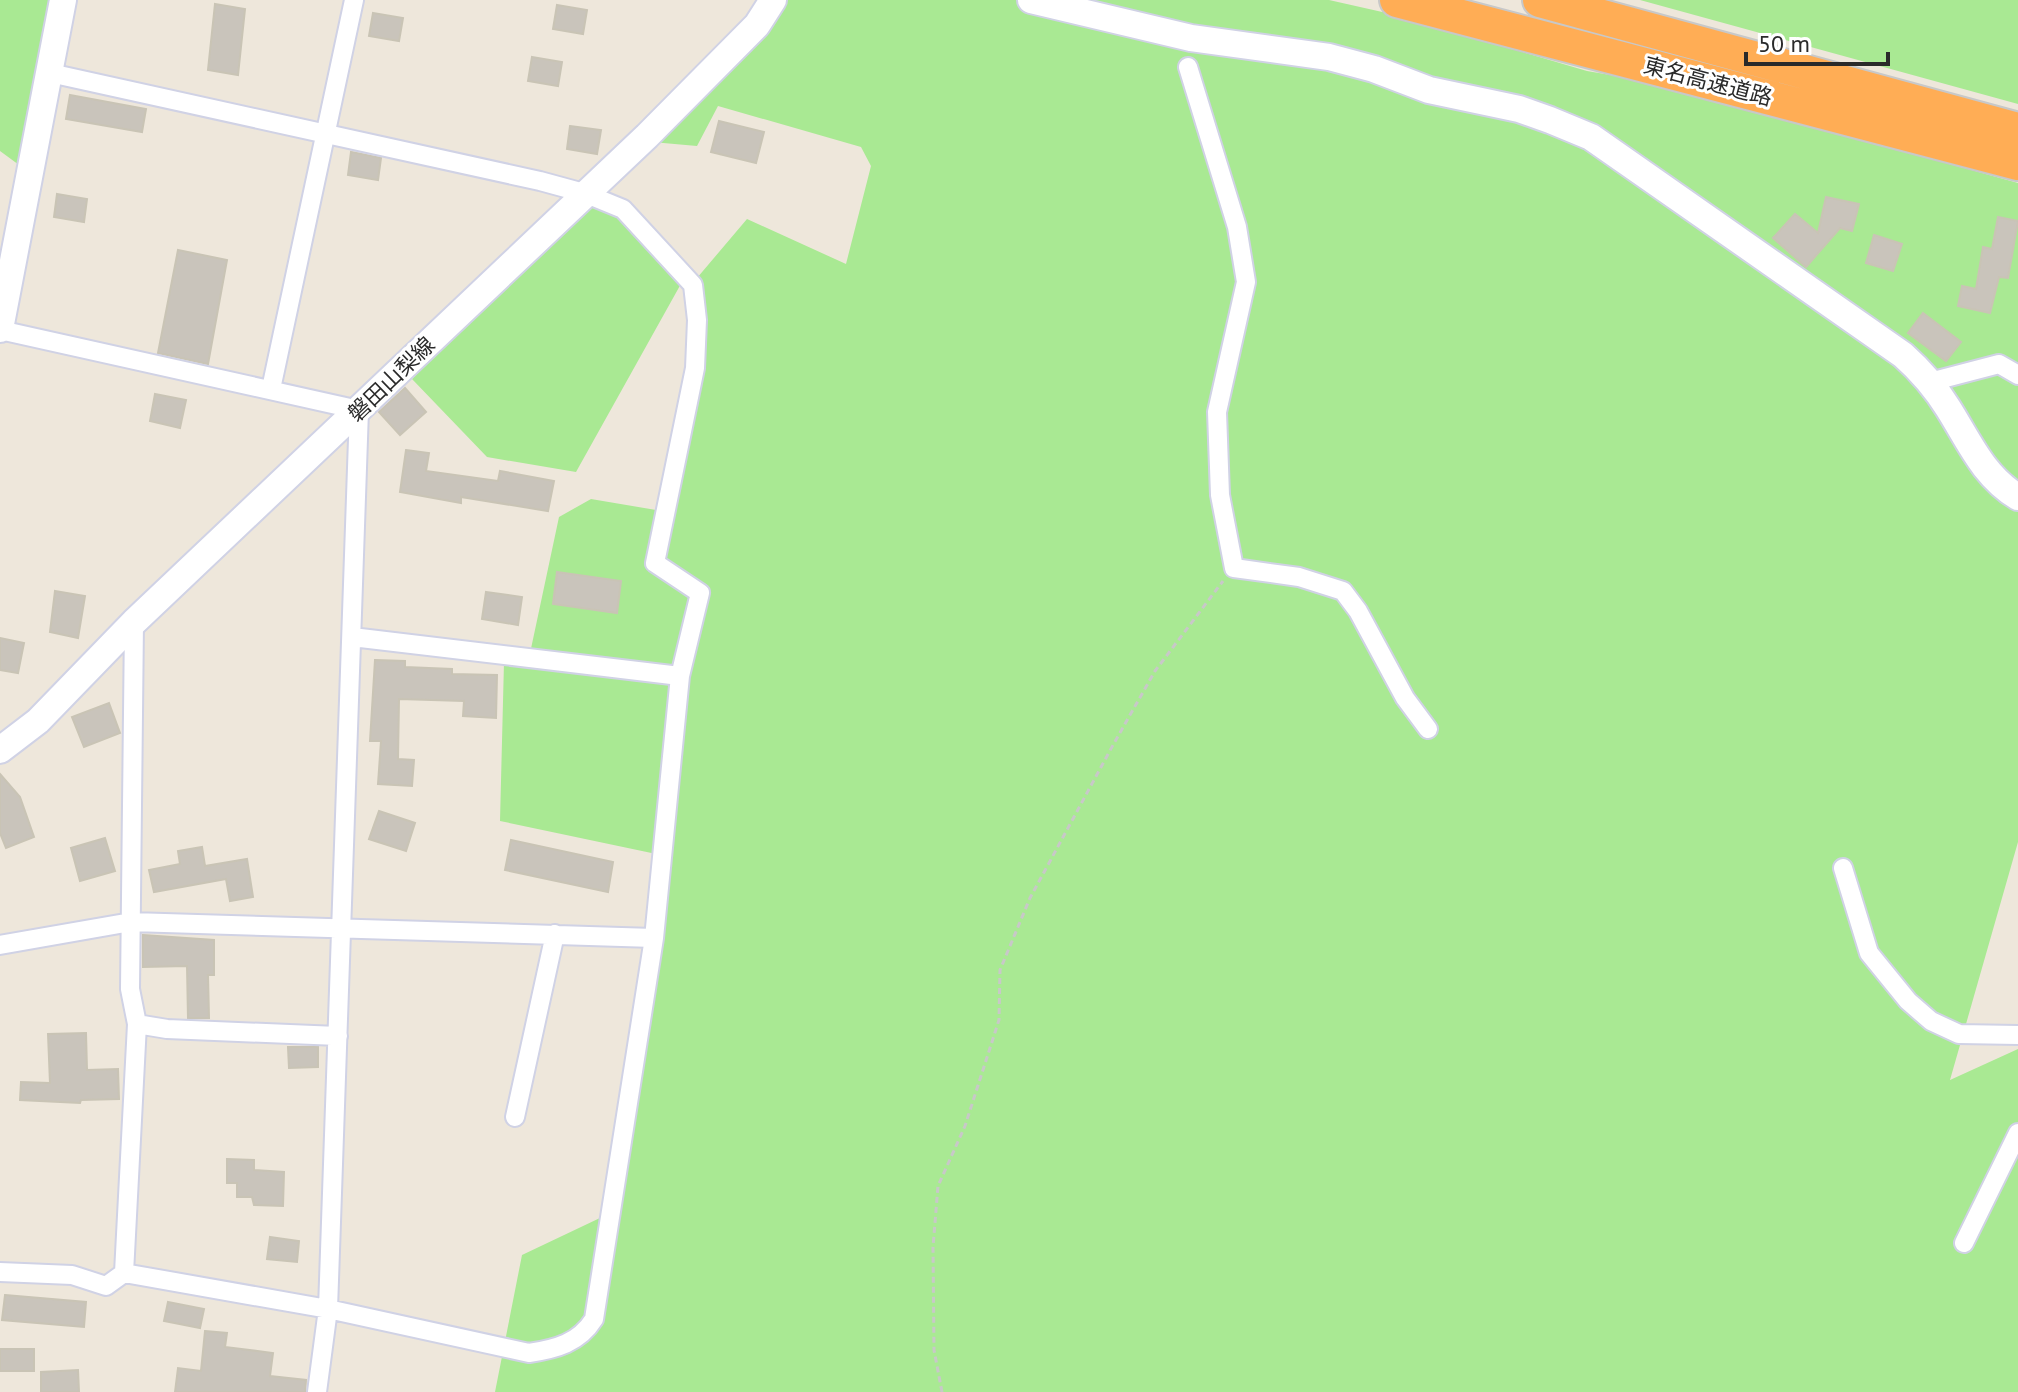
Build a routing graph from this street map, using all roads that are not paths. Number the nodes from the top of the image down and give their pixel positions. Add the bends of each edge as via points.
1 (63, 0) edge
2 (354, 0) edge
3 (773, 0) edge
4 (1031, 0) edge
5 (1397, 0) edge
6 (1540, 0) edge
7 (1188, 67) dead end
8 (50, 73) junction
9 (2018, 130) edge
10 (325, 134) junction
11 (2018, 163) edge
12 (584, 193) junction
13 (0, 330) edge
14 (2018, 375) edge
15 (1930, 382) junction
16 (271, 389) junction
17 (359, 410) junction
18 (2018, 497) edge
19 (134, 622) junction
20 (352, 637) junction
21 (680, 676) junction
22 (1428, 729) dead end
23 (0, 750) edge
24 (1843, 868) dead end
25 (131, 922) junction
26 (341, 927) junction
27 (555, 934) junction
28 (654, 938) junction
29 (0, 945) edge
30 (137, 1024) junction
31 (2018, 1035) edge
32 (338, 1036) junction
33 (515, 1117) dead end
34 (2018, 1133) edge
35 (1964, 1243) dead end
36 (0, 1272) edge
37 (124, 1273) junction
38 (328, 1309) junction
39 (317, 1392) edge

1 - 8 street
2 - 10 street
3 - 12 street, 磐田山梨線 via 760,22
4 - 15 street via 1191,38 1329,57 1429,90 1519,109 1591,137 1903,355
5 - 11 highway, 東名高速道路
6 - 9 highway, 東名高速道路
7 - 22 street via 1237,227 1246,282 1217,412 1220,495 1234,568 1299,577 1343,591
8 - 10 street
8 - 13 street
10 - 12 street
10 - 16 street
12 - 17 street, 磐田山梨線
12 - 21 street via 623,209 693,285 695,368 655,563 700,593
13 - 16 street
14 - 15 street via 1999,364
15 - 18 street via 1980,463
16 - 17 street
17 - 19 street, 磐田山梨線
17 - 20 street
19 - 23 street, 磐田山梨線 via 38,721
19 - 25 street
20 - 21 street
20 - 26 street
21 - 28 street
24 - 31 street via 1869,953 1908,1001 1931,1021 1959,1034
25 - 26 street
25 - 29 street
25 - 30 street via 130,989
26 - 27 street
26 - 32 street
27 - 28 street
27 - 33 street
28 - 38 street via 594,1319 584,1335 529,1353
30 - 32 street
30 - 37 street
32 - 38 street
34 - 35 street
36 - 37 street via 72,1275 106,1286
37 - 38 street
38 - 39 street

